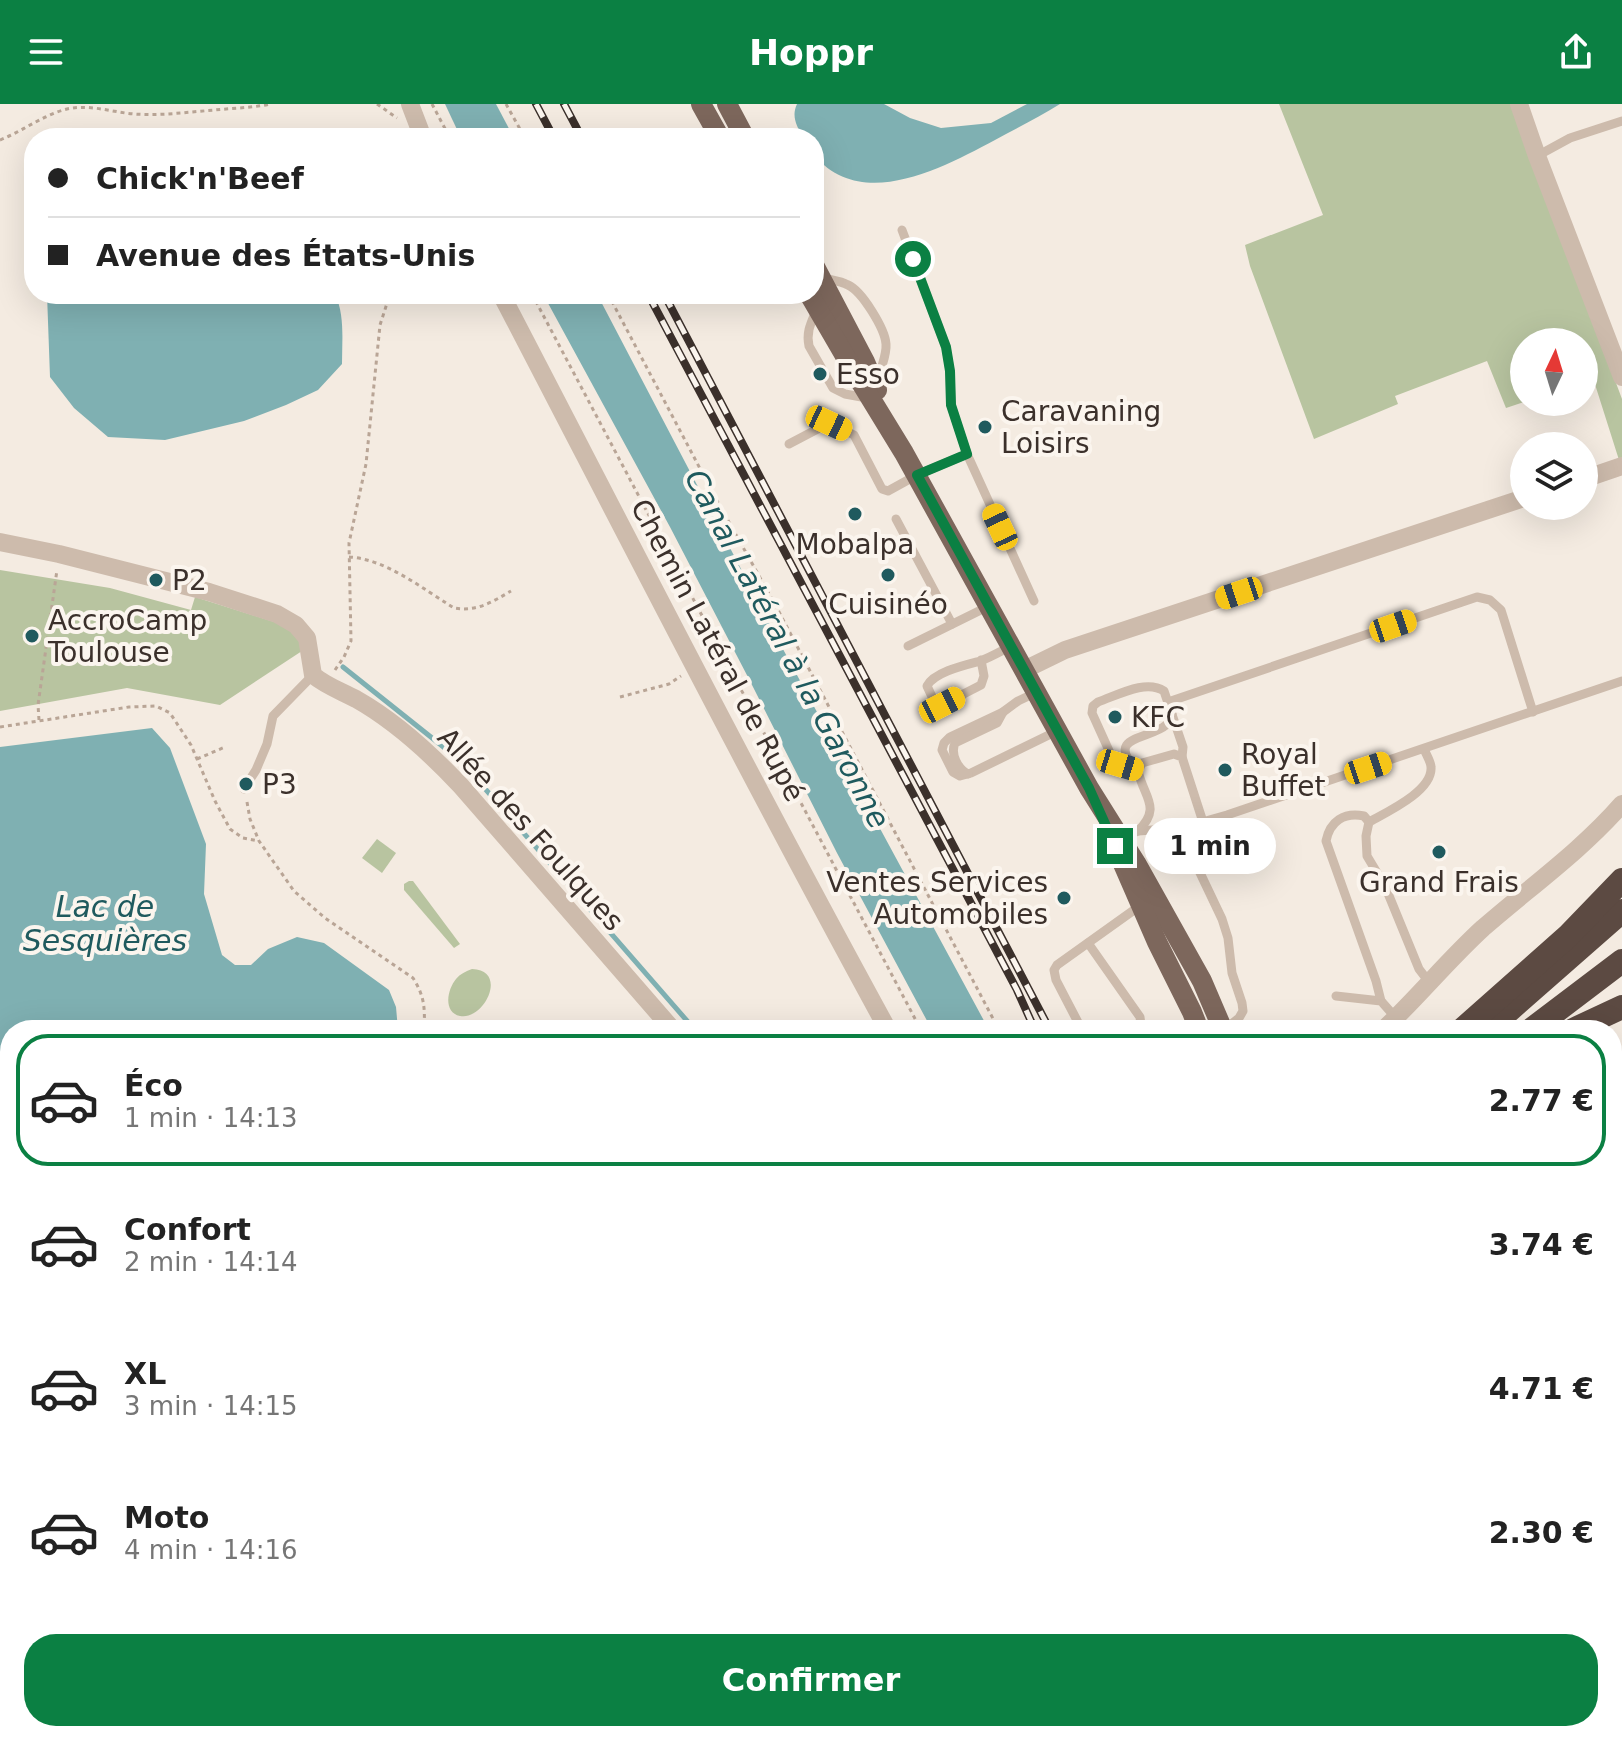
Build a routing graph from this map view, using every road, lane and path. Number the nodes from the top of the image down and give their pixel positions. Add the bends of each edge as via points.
1 (270, 104) edge
2 (377, 104) edge
3 (410, 104) edge
4 (432, 104) edge
5 (506, 104) edge
6 (701, 104) edge
7 (727, 104) edge
8 (1519, 104) edge
9 (1622, 121) edge
10 (404, 124) dead end
11 (27, 128) edge
12 (419, 128) edge
13 (445, 128) edge
14 (519, 128) edge
15 (714, 128) edge
16 (740, 128) edge
17 (24, 130) edge
18 (0, 140) edge
19 (1537, 156) junction
20 (902, 230) dead end
21 (824, 286) edge
22 (824, 300) edge
23 (824, 302) edge
24 (387, 304) edge
25 (506, 304) edge
26 (537, 304) edge
27 (613, 304) edge
28 (1622, 377) edge
29 (875, 396) junction
30 (789, 444) dead end
31 (967, 454) junction
32 (1622, 466) edge
33 (1598, 474) edge
34 (917, 475) junction
35 (1510, 503) edge
36 (896, 519) dead end
37 (0, 542) edge
38 (59, 554) junction
39 (349, 557) junction
40 (511, 591) dead end
41 (1034, 601) dead end
42 (989, 606) junction
43 (952, 624) junction
44 (908, 646) dead end
45 (1011, 646) junction
46 (981, 660) junction
47 (694, 668) junction
48 (1024, 670) junction
49 (319, 680) junction
50 (1622, 681) edge
51 (1037, 692) junction
52 (620, 697) dead end
53 (1168, 702) junction
54 (1533, 712) junction
55 (1172, 713) junction
56 (39, 720) junction
57 (0, 727) edge
58 (1058, 731) junction
59 (225, 747) dead end
60 (1424, 749) junction
61 (1182, 757) junction
62 (197, 759) junction
63 (1138, 771) junction
64 (1089, 788) junction
65 (244, 789) joint
66 (1622, 804) edge
67 (1203, 822) junction
68 (1369, 822) junction
69 (1181, 828) junction
70 (1129, 835) junction
71 (259, 841) junction
72 (1622, 880) edge
73 (1141, 905) junction
74 (1622, 911) edge
75 (1088, 943) junction
76 (1622, 961) edge
77 (1429, 982) junction
78 (1336, 996) dead end
79 (1381, 1001) junction
80 (1622, 1007) edge
81 (424, 1020) edge
82 (664, 1020) edge
83 (883, 1020) edge
84 (916, 1020) edge
85 (994, 1020) edge
86 (1077, 1020) edge
87 (1140, 1020) edge
88 (1195, 1020) edge
89 (1220, 1020) edge
90 (1236, 1020) edge
91 (1388, 1020) edge
92 (1393, 1020) edge
93 (1473, 1020) edge
94 (1497, 1020) edge
95 (1544, 1020) edge
96 (1594, 1020) edge

1 - 11 path via 164,114 82,107
2 - 10 path
3 - 12 street
4 - 13 path
5 - 14 path
6 - 15 main road
7 - 16 main road
8 - 19 street
9 - 19 lane via 1570,138
17 - 18 path
19 - 28 street
20 - 31 lane via 946,347 951,405
21 - 29 lane via 849,285 865,300 885,337
22 - 29 main road via 865,362
23 - 29 main road
24 - 39 path
25 - 47 street, Chemin Latéral de Rupé
26 - 84 path
27 - 85 path
29 - 34 main road
30 - 34 lane via 829,423 854,435 882,489 888,491
31 - 34 lane
31 - 41 lane
32 - 33 street
34 - 42 main road
35 - 48 street via 1065,650
36 - 43 lane
37 - 38 street
38 - 49 street via 277,614 307,638
38 - 56 path
39 - 40 path via 383,565 454,608 482,607
39 - 49 path via 351,641 344,657
42 - 43 lane
42 - 45 main road
43 - 44 lane
45 - 46 lane
45 - 48 main road
46 - 46 lane via 930,680 927,686 934,701 942,705 981,685
47 - 52 path via 669,684
47 - 83 street, Chemin Latéral de Rupé
48 - 51 main road
49 - 65 lane via 273,716 267,744
49 - 82 street, Allée des Foulques via 356,699 432,755
50 - 54 lane
51 - 58 main road
51 - 58 lane via 950,737 942,750 953,772 968,774
53 - 54 lane via 1477,597 1501,610
53 - 55 lane
53 - 63 lane via 1164,691 1149,685 1093,706 1111,755 1120,765
54 - 60 lane
55 - 61 lane
55 - 63 lane via 1163,728 1127,744 1126,759
56 - 57 path
56 - 62 path via 156,706 170,713
58 - 64 main road
59 - 62 path
60 - 67 lane
60 - 68 lane via 1431,766 1429,781
61 - 63 lane via 1174,754 1142,763
61 - 67 lane
62 - 71 path via 230,829
63 - 70 lane via 1151,808 1148,821
64 - 70 main road
64 - 73 main road
65 - 71 path
66 - 77 street
67 - 69 lane
68 - 77 lane via 1367,856
68 - 79 lane via 1352,813 1337,819 1326,841
69 - 70 lane
69 - 90 lane via 1228,938 1243,1011
70 - 89 main road
71 - 81 path via 294,891 413,978 425,1005
72 - 93 highway
73 - 75 lane
73 - 88 main road
74 - 94 highway
75 - 86 lane via 1054,970
75 - 87 lane
76 - 95 highway
77 - 92 street
78 - 79 lane
79 - 91 lane
80 - 96 highway

